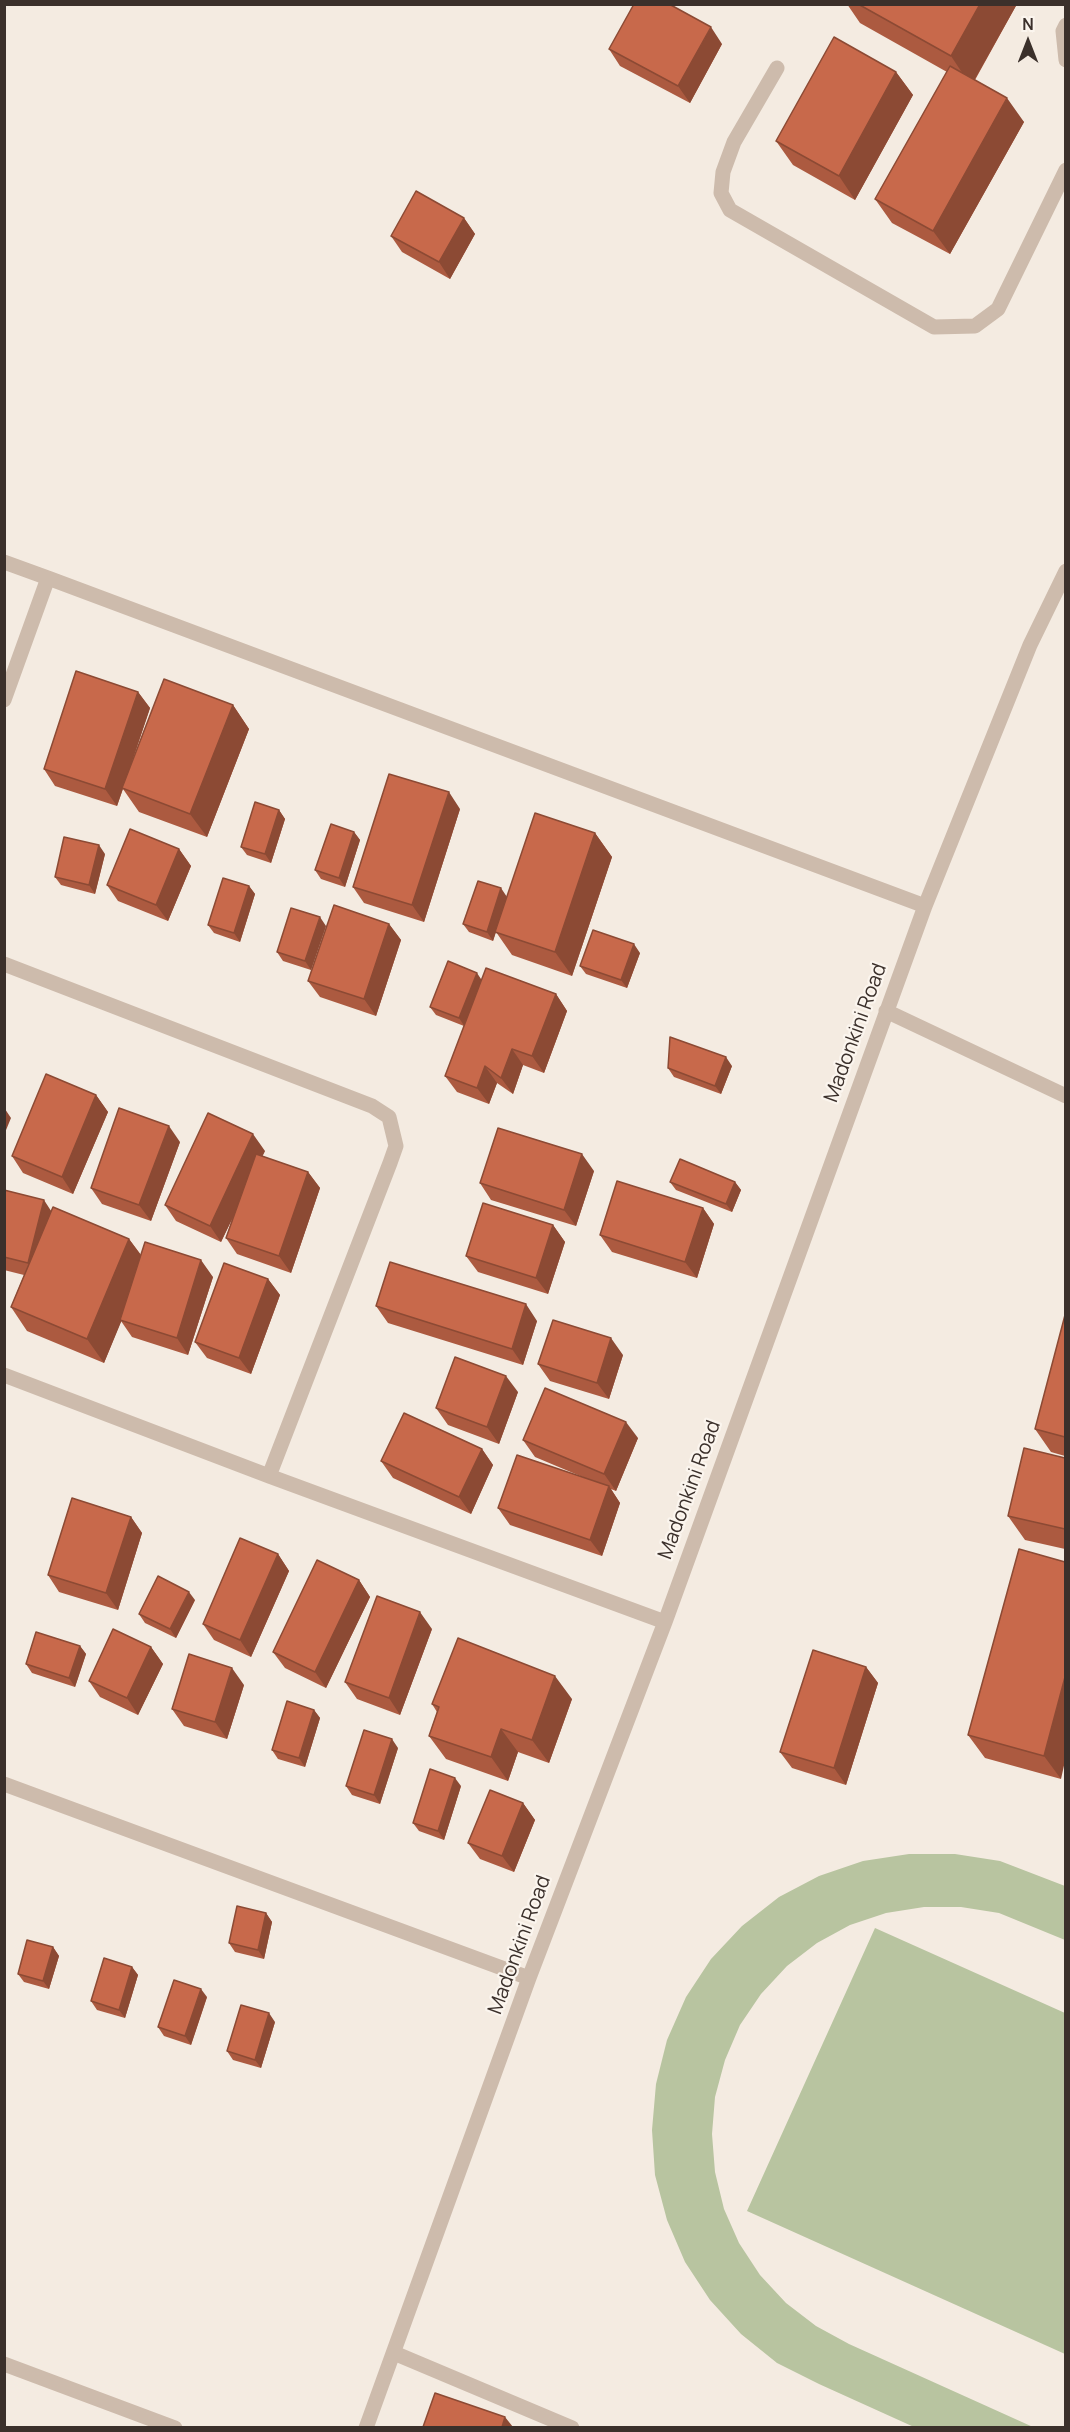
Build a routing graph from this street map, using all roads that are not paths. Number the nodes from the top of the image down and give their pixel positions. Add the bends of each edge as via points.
1 (1065, 24) edge
2 (1065, 60) edge
3 (777, 68) dead end
4 (1065, 170) edge
5 (4, 562) edge
6 (1065, 571) edge
7 (48, 578) junction
8 (4, 700) edge
9 (925, 906) junction
10 (4, 964) edge
11 (886, 1011) junction
12 (1065, 1096) edge
13 (4, 1375) edge
14 (269, 1476) junction
15 (665, 1622) junction
16 (4, 1784) edge
17 (529, 1978) junction
18 (394, 2353) junction
19 (4, 2364) edge
20 (175, 2427) edge
21 (366, 2427) edge
22 (572, 2427) edge

1 - 2 street
3 - 4 street via 734,142 723,172 721,193 730,210 934,327 975,326 998,309
5 - 7 street
6 - 9 street, Madonkini Road via 1030,645
7 - 8 street
7 - 9 street
9 - 11 street, Madonkini Road
10 - 14 street via 372,1106 389,1117 396,1146
11 - 12 street
11 - 15 street, Madonkini Road
13 - 14 street
14 - 15 street
15 - 17 street, Madonkini Road
16 - 17 street
17 - 18 street, Madonkini Road
18 - 21 street, Madonkini Road
18 - 22 street
19 - 20 street

